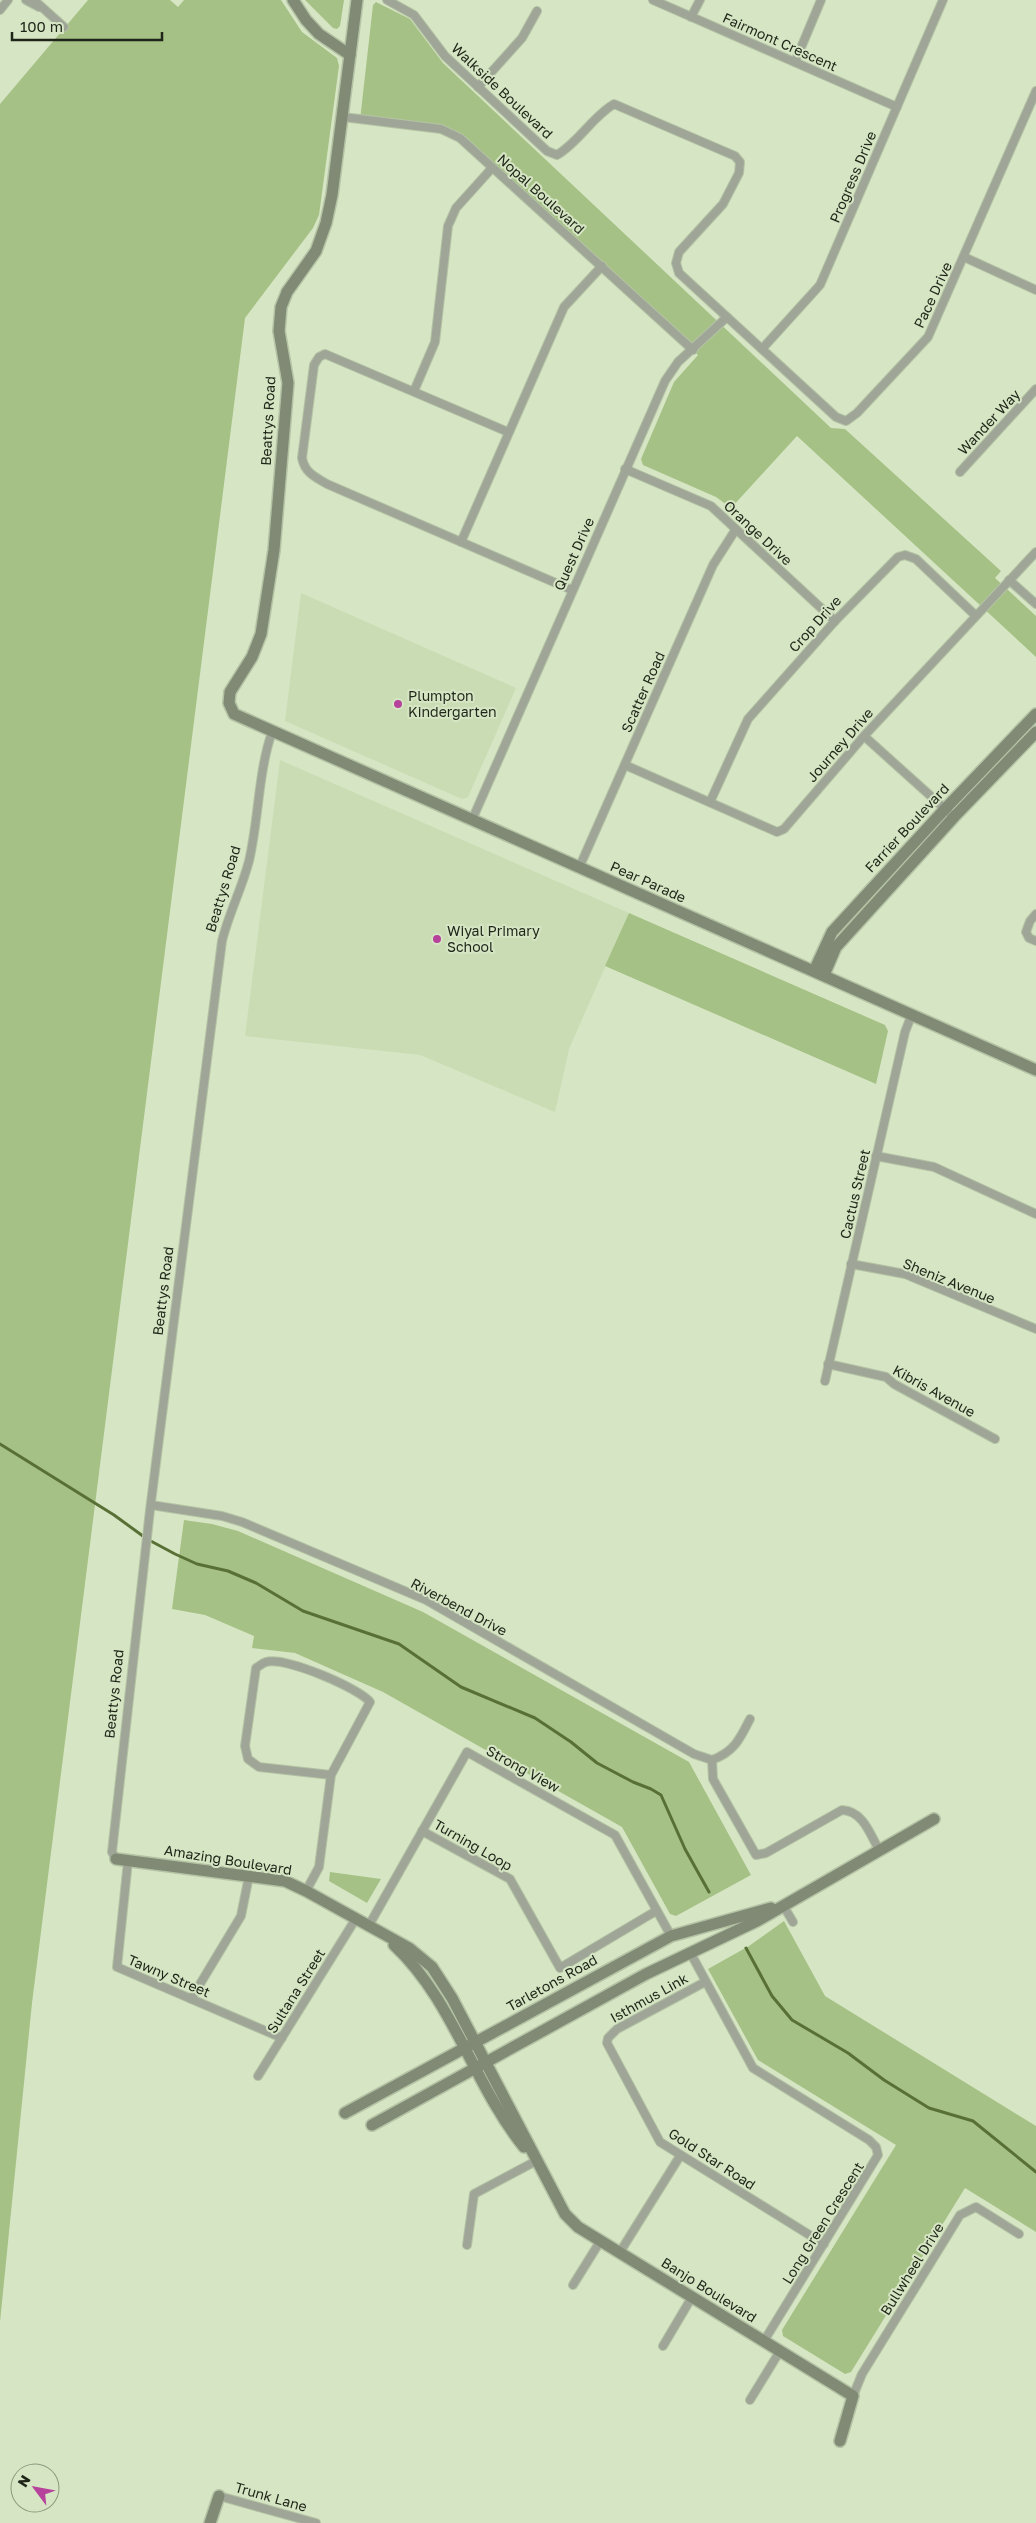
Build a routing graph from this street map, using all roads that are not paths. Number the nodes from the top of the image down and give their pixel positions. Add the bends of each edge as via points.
1 (8, 0) edge
2 (26, 0) edge
3 (34, 0) edge
4 (293, 0) edge
5 (300, 0) edge
6 (357, 0) edge
7 (386, 0) edge
8 (653, 0) edge
9 (700, 0) edge
10 (821, 0) edge
11 (943, 0) edge
12 (43, 9) junction
13 (0, 10) edge
14 (537, 11) dead end
15 (692, 17) junction
16 (64, 27) dead end
17 (352, 42) junction
18 (350, 55) junction
19 (795, 62) junction
20 (478, 87) junction
21 (1036, 91) edge
22 (897, 107) junction
23 (343, 118) junction
24 (492, 168) junction
25 (964, 257) junction
26 (602, 266) junction
27 (1036, 290) edge
28 (727, 317) junction
29 (762, 349) junction
30 (693, 350) junction
31 (1036, 389) edge
32 (414, 391) junction
33 (846, 421) joint
34 (508, 432) junction
35 (625, 469) junction
36 (960, 472) dead end
37 (736, 530) junction
38 (461, 542) junction
39 (1036, 552) edge
40 (1010, 580) junction
41 (572, 590) junction
42 (1036, 604) edge
43 (976, 615) junction
44 (835, 621) junction
45 (1036, 714) edge
46 (248, 721) joint
47 (272, 732) junction
48 (1036, 732) edge
49 (864, 736) junction
50 (625, 765) junction
51 (710, 802) junction
52 (945, 809) junction
53 (954, 817) junction
54 (472, 820) junction
55 (579, 868) junction
56 (1036, 914) edge
57 (1036, 941) edge
58 (819, 973) junction
59 (912, 1014) junction
60 (1036, 1070) edge
61 (876, 1156) junction
62 (1036, 1214) edge
63 (851, 1264) junction
64 (1036, 1329) edge
65 (828, 1364) junction
66 (825, 1380) dead end
67 (995, 1439) dead end
68 (151, 1505) junction
69 (750, 1719) dead end
70 (712, 1760) junction
71 (331, 1775) junction
72 (934, 1819) dead end
73 (422, 1831) junction
74 (879, 1850) junction
75 (116, 1859) joint
76 (128, 1861) junction
77 (249, 1876) junction
78 (306, 1890) junction
79 (783, 1905) junction
80 (656, 1910) junction
81 (355, 1920) junction
82 (793, 1922) dead end
83 (368, 1927) junction
84 (383, 1936) junction
85 (671, 1936) junction
86 (691, 1954) junction
87 (705, 1982) junction
88 (191, 1999) junction
89 (282, 2038) junction
90 (608, 2038) joint
91 (475, 2042) junction
92 (464, 2049) junction
93 (483, 2059) junction
94 (472, 2065) junction
95 (258, 2076) dead end
96 (345, 2113) dead end
97 (372, 2125) dead end
98 (680, 2156) junction
99 (536, 2161) junction
100 (1019, 2234) dead end
101 (601, 2240) junction
102 (467, 2244) dead end
103 (824, 2244) junction
104 (620, 2252) junction
105 (573, 2285) dead end
106 (692, 2297) junction
107 (764, 2341) junction
108 (663, 2346) dead end
109 (780, 2352) junction
110 (853, 2396) junction
111 (750, 2400) dead end
112 (840, 2441) dead end
113 (219, 2496) joint
114 (210, 2523) edge
115 (316, 2523) edge

1 - 13 street
2 - 12 street
3 - 12 street
4 - 18 street via 319,34
5 - 17 street via 326,32
6 - 17 street, Beattys Road
7 - 20 street, Walkside Boulevard via 414,15 445,56
8 - 15 street, Fairmont Crescent
9 - 15 street
10 - 19 street
11 - 22 street, Progress Drive
12 - 16 street
14 - 20 street via 522,38
15 - 19 street, Fairmont Crescent
17 - 18 street, Beattys Road
18 - 23 street, Beattys Road
19 - 22 street, Fairmont Crescent
20 - 28 street, Walkside Boulevard via 547,151 557,154 614,104 736,156 740,162 739,173 723,204 679,252 676,263 679,273
21 - 25 street, Pace Drive
22 - 29 street, Progress Drive via 820,285
23 - 24 street, Nopal Boulevard via 452,132
23 - 46 street, Beattys Road via 326,223 316,251 280,307 279,331 288,383 274,550 261,634 252,657 230,692 229,703 234,714
24 - 26 street, Nopal Boulevard
24 - 32 street via 456,208 448,226 434,342
25 - 27 street
25 - 33 street, Pace Drive via 928,337
26 - 30 street, Nopal Boulevard
26 - 34 street via 564,307
28 - 29 street, Walkside Boulevard
28 - 30 street, Quest Drive
29 - 33 street, Walkside Boulevard via 836,417
30 - 35 street, Quest Drive via 678,362 665,381
31 - 36 street, Wander Way
32 - 34 street
32 - 38 street via 338,358 325,354 319,357 314,366 302,458 304,467 327,484
34 - 38 street
35 - 37 street, Orange Drive via 705,502
35 - 41 street, Quest Drive
37 - 44 street, Orange Drive
37 - 50 street, Scatter Road via 713,565
38 - 41 street
39 - 40 street, Journey Drive
40 - 42 street
40 - 43 street, Journey Drive
41 - 54 street, Quest Drive
43 - 44 street, Crop Drive via 916,558 905,555 894,560
43 - 49 street, Journey Drive
44 - 51 street, Crop Drive via 748,719
45 - 52 street, Farrier Boulevard
46 - 47 street, Pear Parade
47 - 54 street, Pear Parade
47 - 68 street, Beattys Road via 265,752 249,861 222,941
48 - 53 street, Farrier Boulevard
49 - 51 street, Journey Drive via 784,829 777,832
49 - 52 street
50 - 51 street, Journey Drive
50 - 55 street, Scatter Road
52 - 53 street
52 - 58 street, Farrier Boulevard via 832,932
53 - 58 street, Farrier Boulevard via 836,947
54 - 55 street, Pear Parade
55 - 58 street, Pear Parade
56 - 57 street via 1026,932
58 - 59 street, Pear Parade
59 - 60 street, Pear Parade
59 - 61 street, Cactus Street
61 - 62 street via 934,1167
61 - 63 street, Cactus Street
63 - 64 street, Sheniz Avenue via 906,1274
63 - 65 street, Cactus Street
65 - 66 street, Cactus Street
65 - 67 street, Kibris Avenue via 886,1377
68 - 70 street, Riverbend Drive via 242,1522 426,1600 694,1754
68 - 75 street, Beattys Road via 112,1852
69 - 70 street via 740,1739 726,1755
70 - 74 street via 713,1778 756,1855 766,1853 842,1810 858,1816
71 - 71 street via 370,1702 358,1692 295,1665 267,1661 256,1668 245,1746 248,1759 260,1767
71 - 78 street via 319,1867
72 - 74 street, Tarletons Road
73 - 80 street, Turning Loop via 510,1879 560,1968
73 - 80 street, Strong View via 467,1752 614,1835
73 - 83 street, Strong View
74 - 79 street, Tarletons Road
75 - 76 street, Amazing Boulevard
76 - 77 street, Amazing Boulevard
76 - 88 street, Tawny Street via 117,1967
77 - 78 street, Amazing Boulevard via 285,1882
77 - 88 street via 241,1916
78 - 81 street, Amazing Boulevard
79 - 82 street
79 - 85 street, Tarletons Road
79 - 86 street, Tarletons Road
80 - 85 street, Strong View
81 - 83 street, Amazing Boulevard
81 - 89 street, Sultana Street
83 - 84 street, Amazing Boulevard
84 - 91 street, Amazing Boulevard via 408,1948 432,1967
84 - 92 street, Amazing Boulevard via 428,1983
85 - 91 street, Tarletons Road
86 - 87 street, Long Green Crescent
86 - 93 street, Tarletons Road
87 - 90 street, Isthmus Link via 617,2029
87 - 103 street, Long Green Crescent via 753,2068 876,2147 876,2161
88 - 89 street, Tawny Street
89 - 95 street, Sultana Street
90 - 98 street, Gold Star Road via 607,2044 660,2142
91 - 92 street, Tarletons Road
91 - 93 street, Amazing Boulevard
92 - 94 street, Amazing Boulevard
92 - 96 street, Tarletons Road
93 - 94 street, Tarletons Road
93 - 99 street, Banjo Boulevard
94 - 97 street, Tarletons Road
94 - 99 street, Banjo Boulevard via 493,2104
98 - 103 street, Gold Star Road
98 - 104 street
99 - 101 street, Banjo Boulevard via 565,2214 578,2227
99 - 102 street via 474,2194
100 - 110 street, Bullwheel Drive via 976,2206 960,2215 862,2374
101 - 104 street, Banjo Boulevard
101 - 105 street
103 - 107 street, Long Green Crescent
104 - 106 street, Banjo Boulevard
106 - 107 street, Banjo Boulevard
106 - 108 street
107 - 109 street, Banjo Boulevard
109 - 110 street, Banjo Boulevard
109 - 111 street
110 - 112 street
113 - 114 street
113 - 115 street, Trunk Lane

